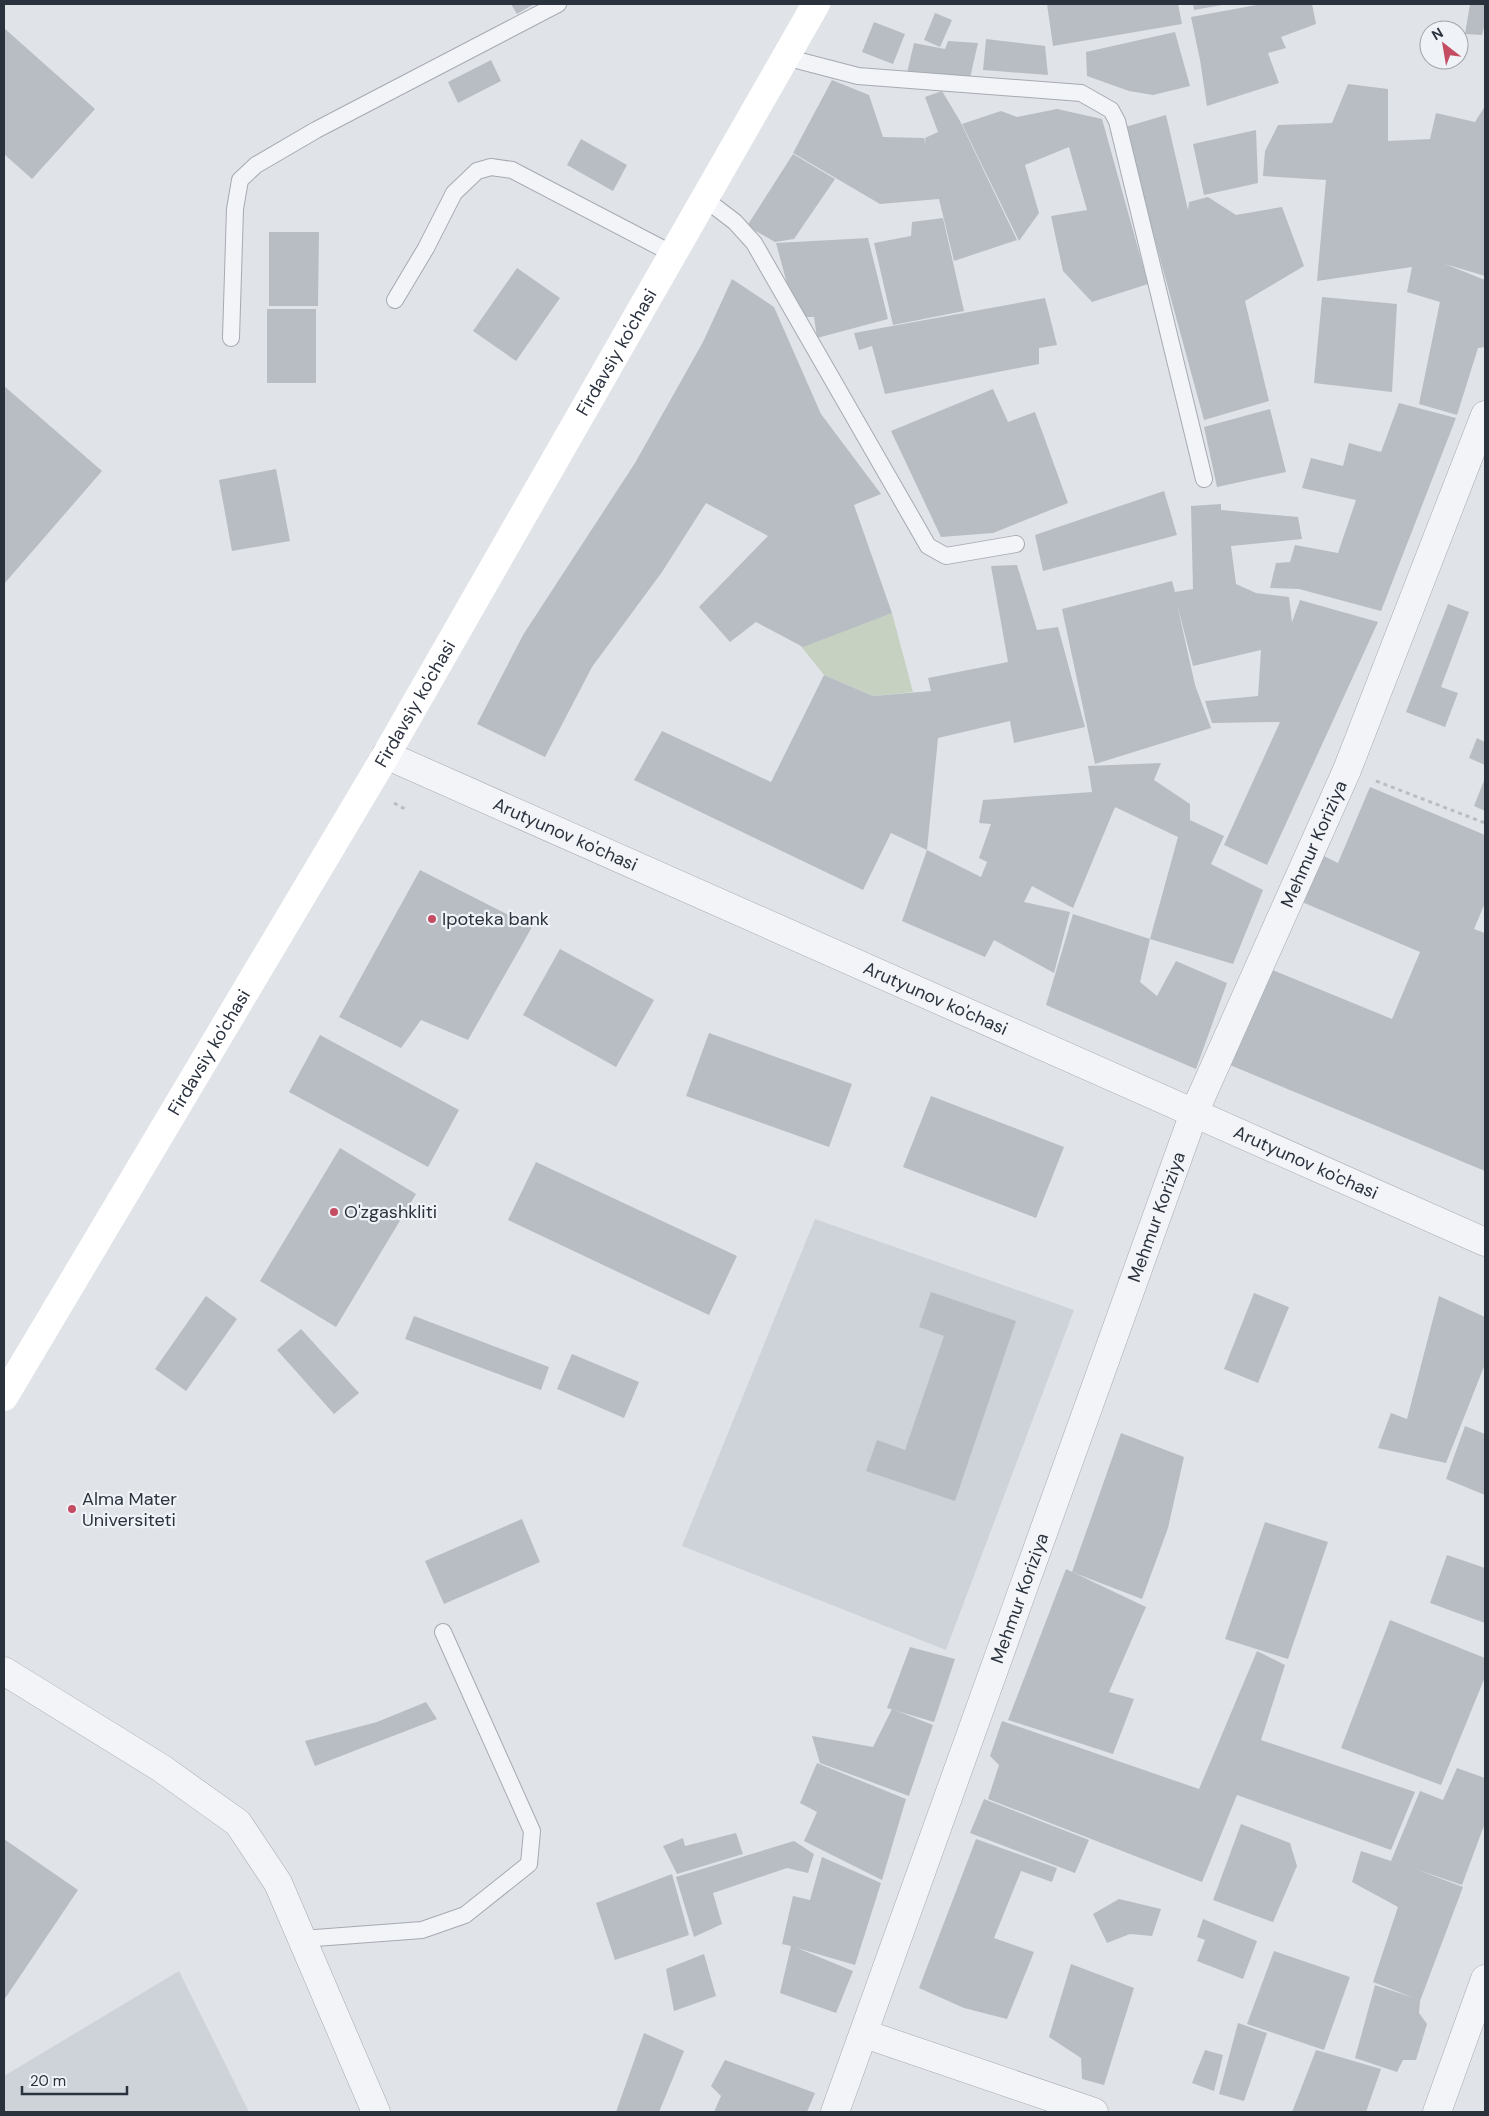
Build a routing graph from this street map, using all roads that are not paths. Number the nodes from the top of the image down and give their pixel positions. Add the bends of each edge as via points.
1 (558, 4) edge
2 (816, 4) edge
3 (785, 57) junction
4 (704, 199) junction
5 (673, 254) junction
6 (395, 300) dead end
7 (231, 338) dead end
8 (1485, 416) edge
9 (1204, 479) dead end
10 (1016, 544) dead end
11 (386, 755) junction
12 (1194, 1113) junction
13 (1485, 1242) edge
14 (4, 1396) edge
15 (443, 1632) dead end
16 (4, 1671) edge
17 (302, 1939) junction
18 (1485, 1979) edge
19 (865, 2034) junction
20 (376, 2112) edge
21 (835, 2112) edge
22 (1094, 2112) edge
23 (1437, 2112) edge

1 - 7 lane via 316,130 256,165 240,180
2 - 3 main road, Firdavsiy ko'chasi
3 - 4 main road, Firdavsiy ko'chasi
3 - 9 lane via 858,76 1080,93 1112,110 1150,252
4 - 5 main road, Firdavsiy ko'chasi
4 - 10 lane via 735,222 754,243 928,546 946,556
5 - 6 lane via 512,170 491,166 478,171 454,193
5 - 11 main road, Firdavsiy ko'chasi
8 - 12 street, Mehmur Koriziya via 1347,770
11 - 12 street, Arutyunov ko'chasi
11 - 14 main road, Firdavsiy ko'chasi
12 - 13 street, Arutyunov ko'chasi
12 - 19 street, Mehmur Koriziya
15 - 17 lane via 532,1830 529,1864 465,1916 422,1930
16 - 17 street via 161,1768 238,1824 278,1883
17 - 20 street
18 - 23 street
19 - 21 street, Mehmur Koriziya
19 - 22 street

